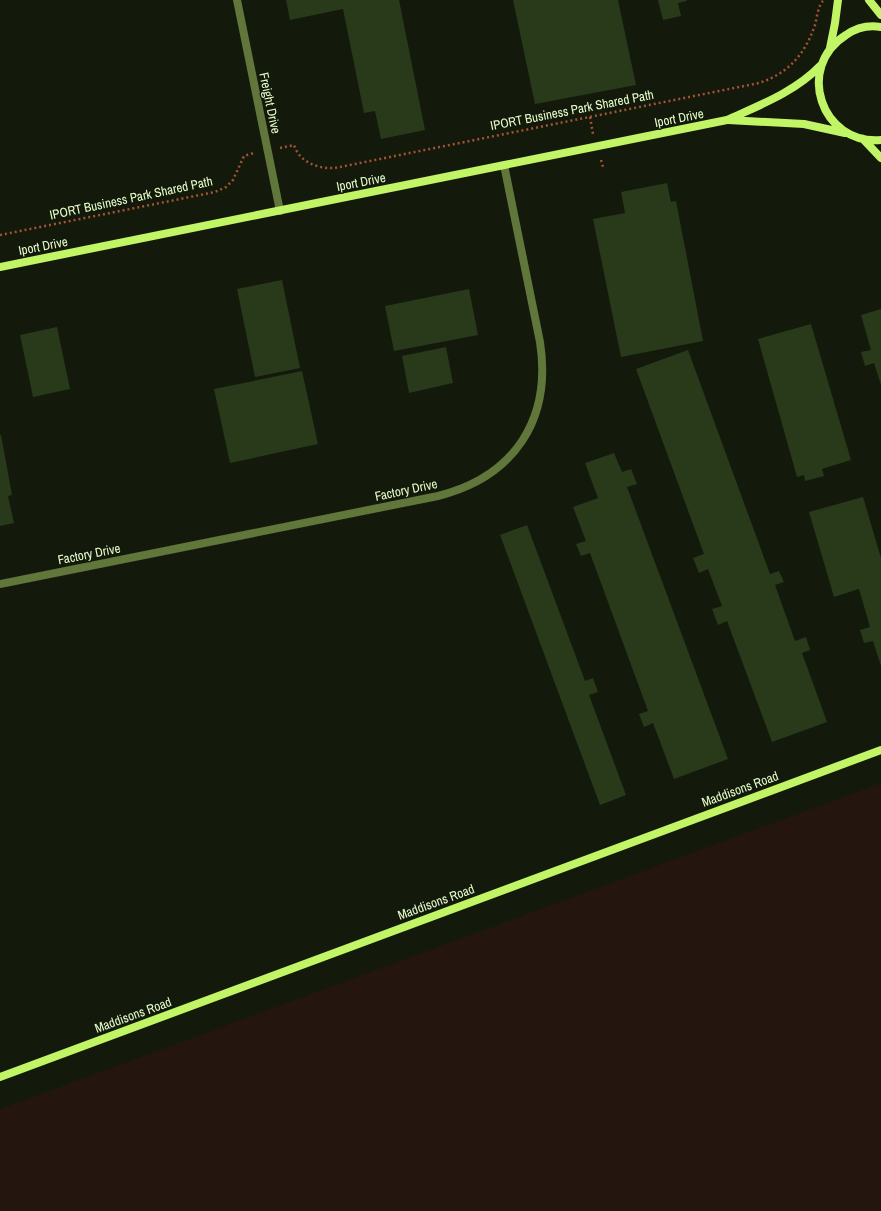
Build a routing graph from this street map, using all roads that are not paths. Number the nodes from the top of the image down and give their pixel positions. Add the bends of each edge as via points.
1 (237, 0) edge
2 (838, 0) edge
3 (869, 0) edge
4 (881, 15) edge
5 (881, 26) edge
6 (830, 49) junction
7 (821, 65) junction
8 (727, 120) junction
9 (848, 134) junction
10 (863, 139) junction
11 (881, 140) edge
12 (881, 158) edge
13 (504, 165) junction
14 (280, 211) junction
15 (0, 267) edge
16 (0, 584) edge
17 (881, 750) edge
18 (0, 1077) edge

1 - 14 street, Freight Drive
2 - 6 street
3 - 4 street
5 - 6 street via 851,31
6 - 7 street
7 - 8 street, Iport Drive via 797,86
7 - 9 street via 818,81 825,111 835,124
8 - 9 street, Iport Drive via 804,124
8 - 13 street, Iport Drive
9 - 10 street, Iport Drive
10 - 11 street
10 - 12 street
13 - 14 street, Iport Drive
13 - 16 street, Factory Drive via 540,342 543,373 540,397 532,422 519,444 501,465 467,487 438,496
14 - 15 street, Iport Drive
17 - 18 street, Maddisons Road

